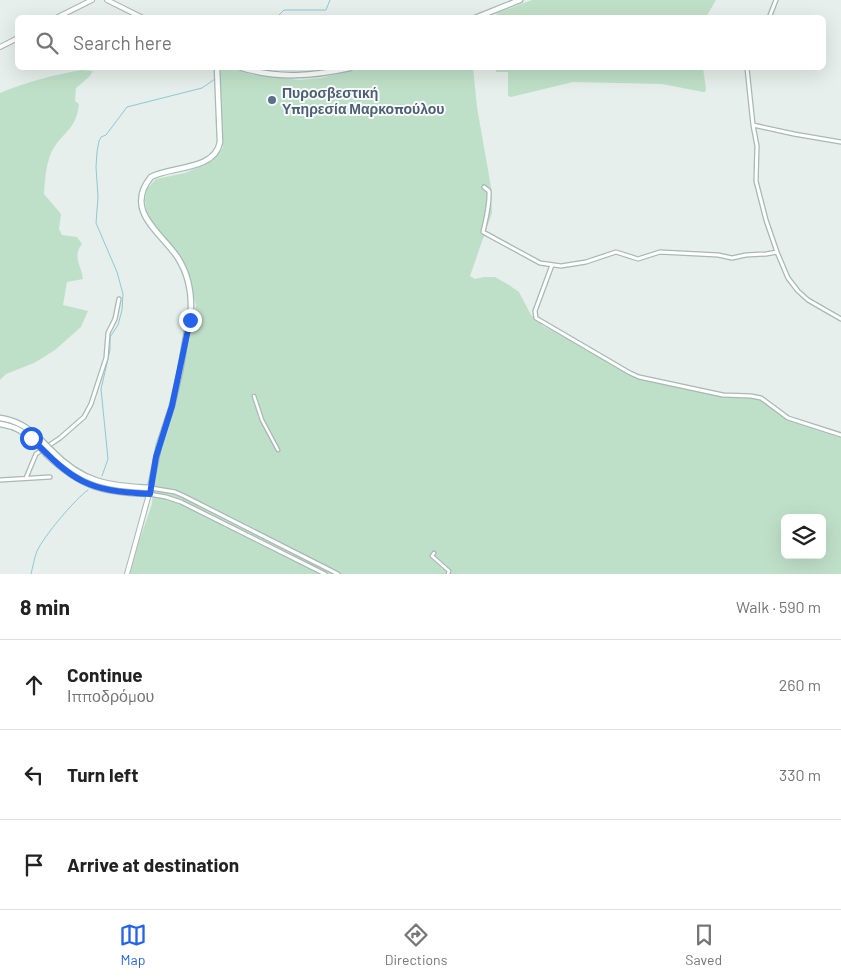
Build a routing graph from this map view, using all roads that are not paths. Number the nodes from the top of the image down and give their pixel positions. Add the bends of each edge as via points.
1 (92, 0) edge
2 (107, 0) edge
3 (520, 0) edge
4 (776, 0) edge
5 (85, 1) edge
6 (61, 15) edge
7 (137, 15) edge
8 (482, 15) edge
9 (770, 15) edge
10 (15, 40) edge
11 (0, 48) edge
12 (218, 70) edge
13 (250, 70) edge
14 (340, 70) edge
15 (747, 70) edge
16 (753, 125) junction
17 (841, 142) edge
18 (484, 187) dead end
19 (776, 252) junction
20 (552, 265) junction
21 (119, 300) dead end
22 (841, 319) edge
23 (254, 396) dead end
24 (0, 418) edge
25 (0, 424) edge
26 (841, 435) edge
27 (278, 450) dead end
28 (50, 477) dead end
29 (26, 478) junction
30 (0, 480) edge
31 (150, 488) junction
32 (150, 494) junction
33 (261, 536) junction
34 (258, 541) junction
35 (434, 553) dead end
36 (128, 574) edge
37 (325, 574) edge
38 (338, 574) edge
39 (448, 574) edge

1 - 5 street
2 - 7 street
3 - 8 main road
4 - 9 street
5 - 6 street
10 - 11 street
12 - 31 main road via 220,142 216,150 202,162 151,177 142,197 148,222 178,257 191,296 172,406
13 - 14 main road via 309,76
15 - 16 street
16 - 17 street
16 - 19 street via 757,146 756,181
18 - 20 street via 489,191 489,198 483,232 531,259
19 - 20 street via 732,258 660,252 638,259 616,252 570,266
19 - 22 street via 798,291
20 - 26 street via 535,311 536,318 615,365 646,379 723,395 761,398 788,418
21 - 29 street via 116,319 108,333 106,358 91,404 84,417 36,454
23 - 27 street
24 - 31 main road, bridge via 29,429 68,466 94,481
25 - 32 main road, bridge via 21,431 69,474 92,486 113,492
28 - 29 street
29 - 30 street
31 - 32 main road
31 - 33 street via 175,492
32 - 34 street via 181,502
32 - 36 street
33 - 34 street
33 - 38 street
34 - 37 street
35 - 39 street via 432,556 449,571

